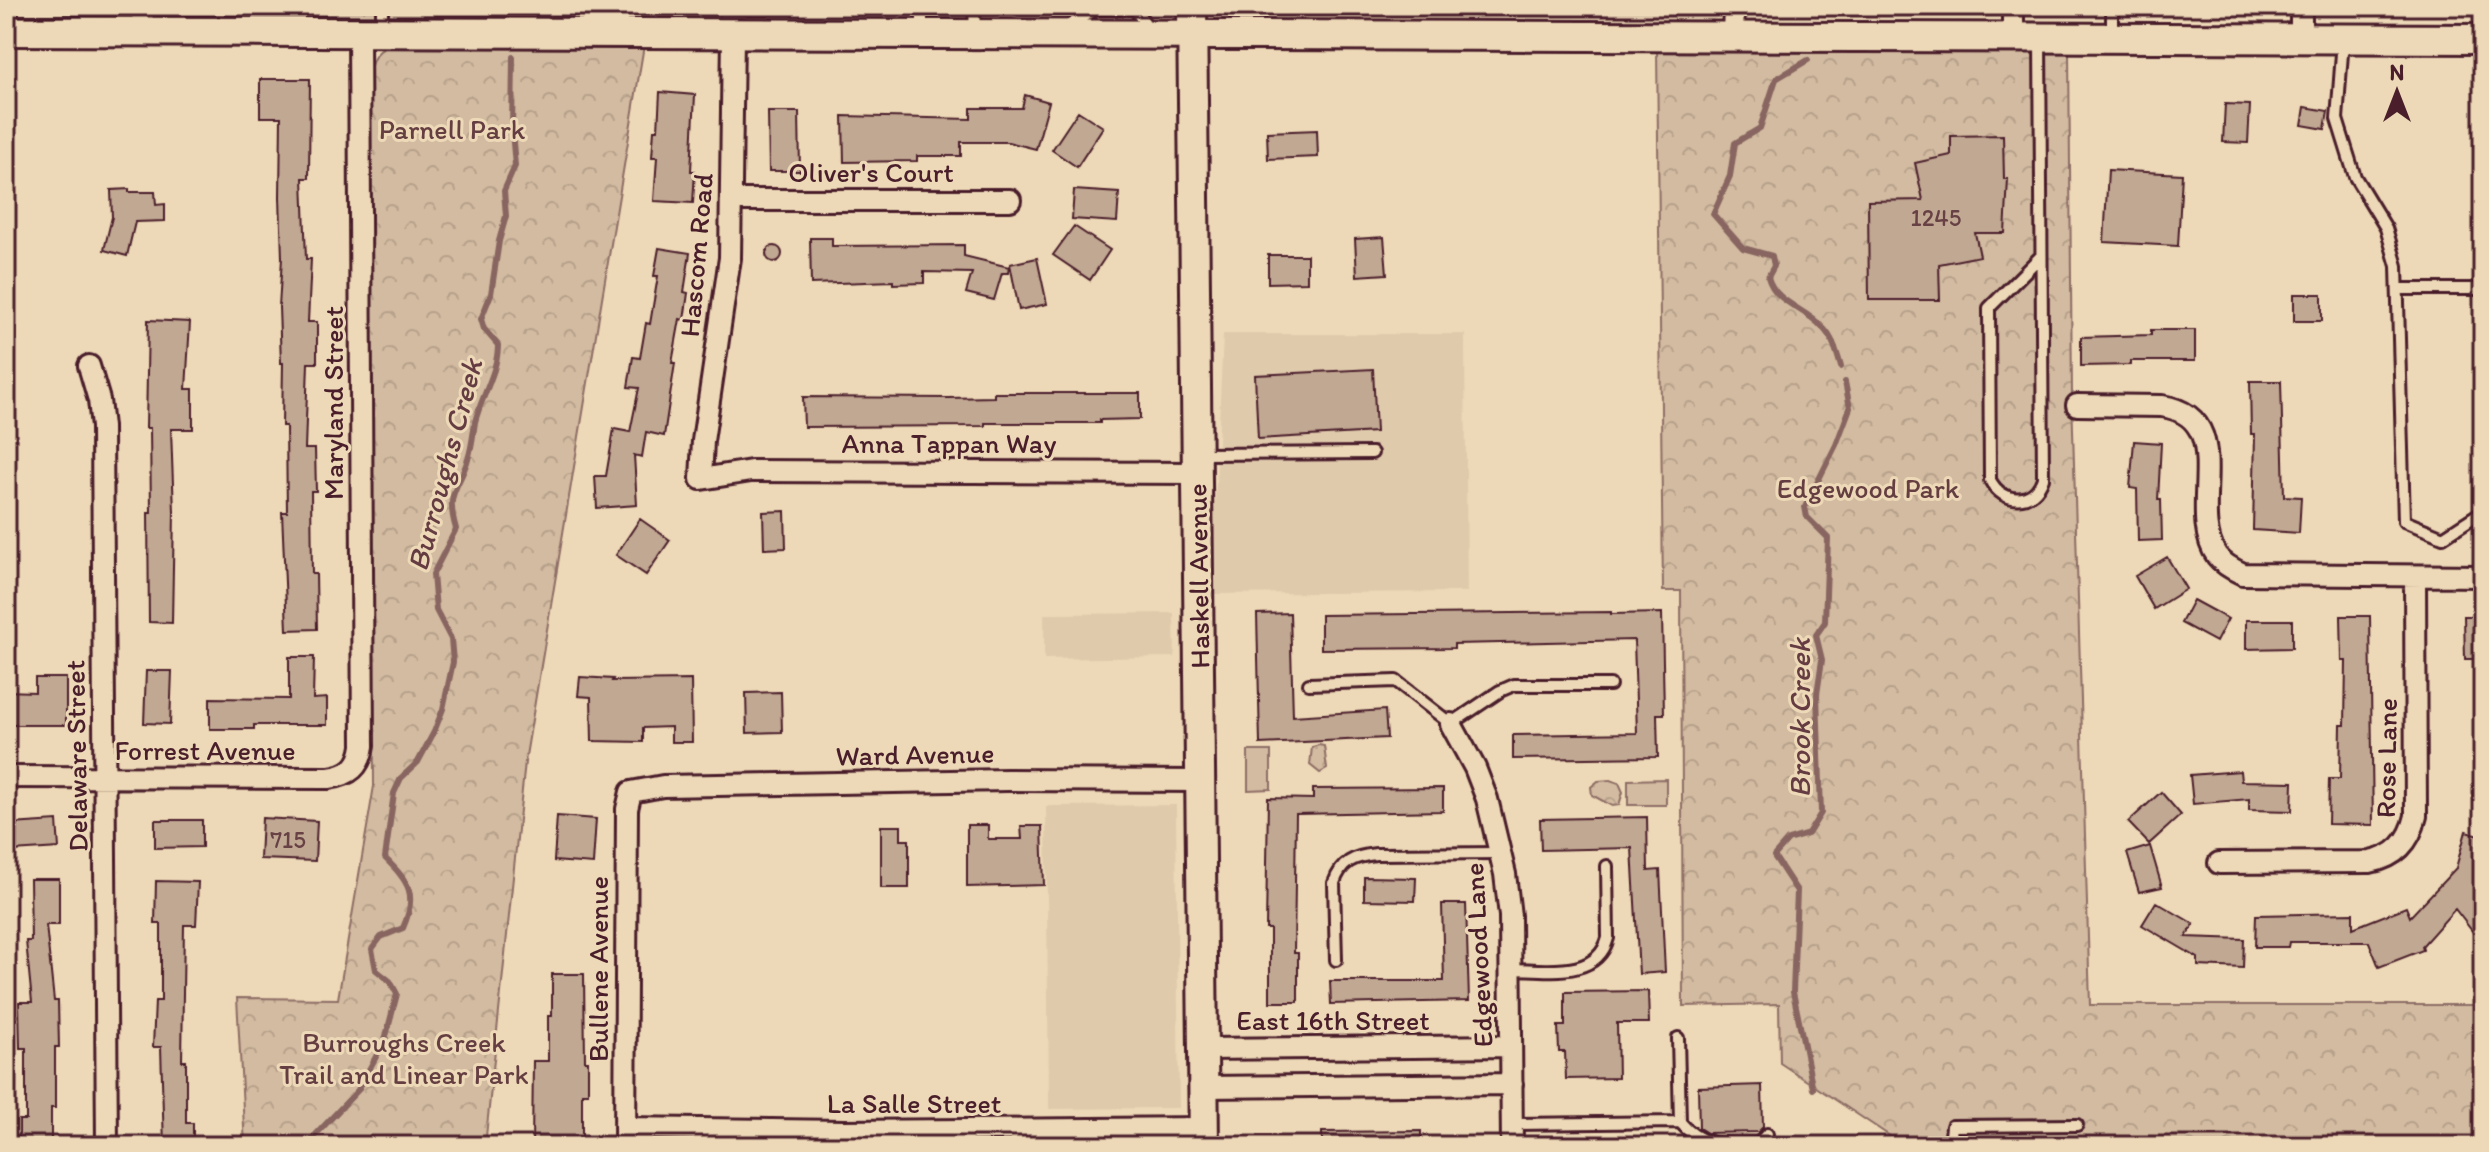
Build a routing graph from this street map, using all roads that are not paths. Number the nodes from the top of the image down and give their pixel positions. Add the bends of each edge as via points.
1 (922, 6) edge
2 (974, 6) edge
3 (1192, 6) edge
4 (1734, 6) edge
5 (2013, 6) edge
6 (2112, 6) edge
7 (2301, 6) edge
8 (142, 19) edge
9 (374, 24) edge
10 (6, 31) edge
11 (733, 35) junction
12 (922, 35) junction
13 (975, 35) junction
14 (1192, 36) junction
15 (1733, 37) junction
16 (2027, 37) junction
17 (2112, 37) junction
18 (2301, 38) junction
19 (2343, 38) junction
20 (2483, 39) edge
21 (731, 200) junction
22 (1010, 200) dead end
23 (2041, 256) junction
24 (2398, 289) junction
25 (2483, 289) edge
26 (89, 366) dead end
27 (2077, 405) dead end
28 (1372, 453) dead end
29 (1197, 463) junction
30 (701, 479) joint
31 (2483, 511) edge
32 (2415, 576) junction
33 (2483, 576) edge
34 (1309, 684) dead end
35 (1610, 685) dead end
36 (1451, 724) junction
37 (354, 769) joint
38 (6, 777) edge
39 (104, 777) junction
40 (1200, 781) junction
41 (631, 792) joint
42 (1501, 853) junction
43 (2219, 863) dead end
44 (1607, 866) dead end
45 (1336, 960) dead end
46 (1510, 969) junction
47 (1678, 1038) dead end
48 (1511, 1046) junction
49 (1203, 1049) junction
50 (1512, 1084) junction
51 (1204, 1087) junction
52 (1680, 1122) junction
53 (1512, 1124) junction
54 (2077, 1125) dead end
55 (1767, 1134) dead end
56 (625, 1137) edge
57 (1204, 1137) edge
58 (107, 1146) edge
59 (1512, 1146) edge
60 (1950, 1146) edge

1 - 12 lane
2 - 13 lane
3 - 14 main road, Haskell Avenue
4 - 15 street
5 - 16 street
6 - 17 lane
7 - 18 street
8 - 9 main road
8 - 10 main road
9 - 11 main road
9 - 37 street, Maryland Street via 363,746
11 - 12 main road
11 - 21 street, Hascom Road
12 - 13 main road
13 - 14 main road
14 - 15 main road
14 - 29 main road, Haskell Avenue
15 - 16 main road
16 - 17 main road
16 - 23 lane
17 - 18 main road
18 - 19 main road
19 - 20 main road
19 - 24 lane via 2337,119 2355,177 2386,228
21 - 22 street, Oliver's Court
21 - 30 street, Hascom Road via 730,258
23 - 23 lane via 2043,478 2031,496 2016,500 2004,497 1990,480 1989,308
24 - 25 lane
24 - 31 lane via 2404,521 2443,537
26 - 39 street, Delaware Street via 102,427
27 - 32 street via 2176,408 2196,423 2206,447 2210,541 2218,557 2243,574
28 - 29 lane
29 - 30 street, Anna Tappan Way via 751,471
29 - 40 main road, Haskell Avenue
32 - 33 street
32 - 43 street, Rose Lane via 2416,816 2402,848 2370,862
34 - 36 lane via 1396,681
35 - 36 lane via 1514,685
36 - 42 street, Edgewood Lane via 1475,768
37 - 39 street, Forrest Avenue via 329,778
38 - 39 street, Forrest Avenue
39 - 58 street, Delaware Street
40 - 41 street, Ward Avenue via 679,785
40 - 49 main road, Haskell Avenue
41 - 56 street, Bullene Avenue
42 - 45 lane via 1376,854 1347,861 1334,883
42 - 46 street, Edgewood Lane via 1510,916
44 - 46 lane via 1608,938 1598,959 1579,968
46 - 48 street, Edgewood Lane
47 - 52 lane
48 - 49 street, East 16th Street
48 - 50 street, Edgewood Lane
49 - 51 main road, Haskell Avenue
50 - 51 street
50 - 53 street, Edgewood Lane
51 - 57 main road, Haskell Avenue
52 - 53 lane
52 - 55 lane via 1704,1142 1758,1144
53 - 59 street, Edgewood Lane
54 - 60 lane via 1952,1126
56 - 57 street, La Salle Street via 844,1131

